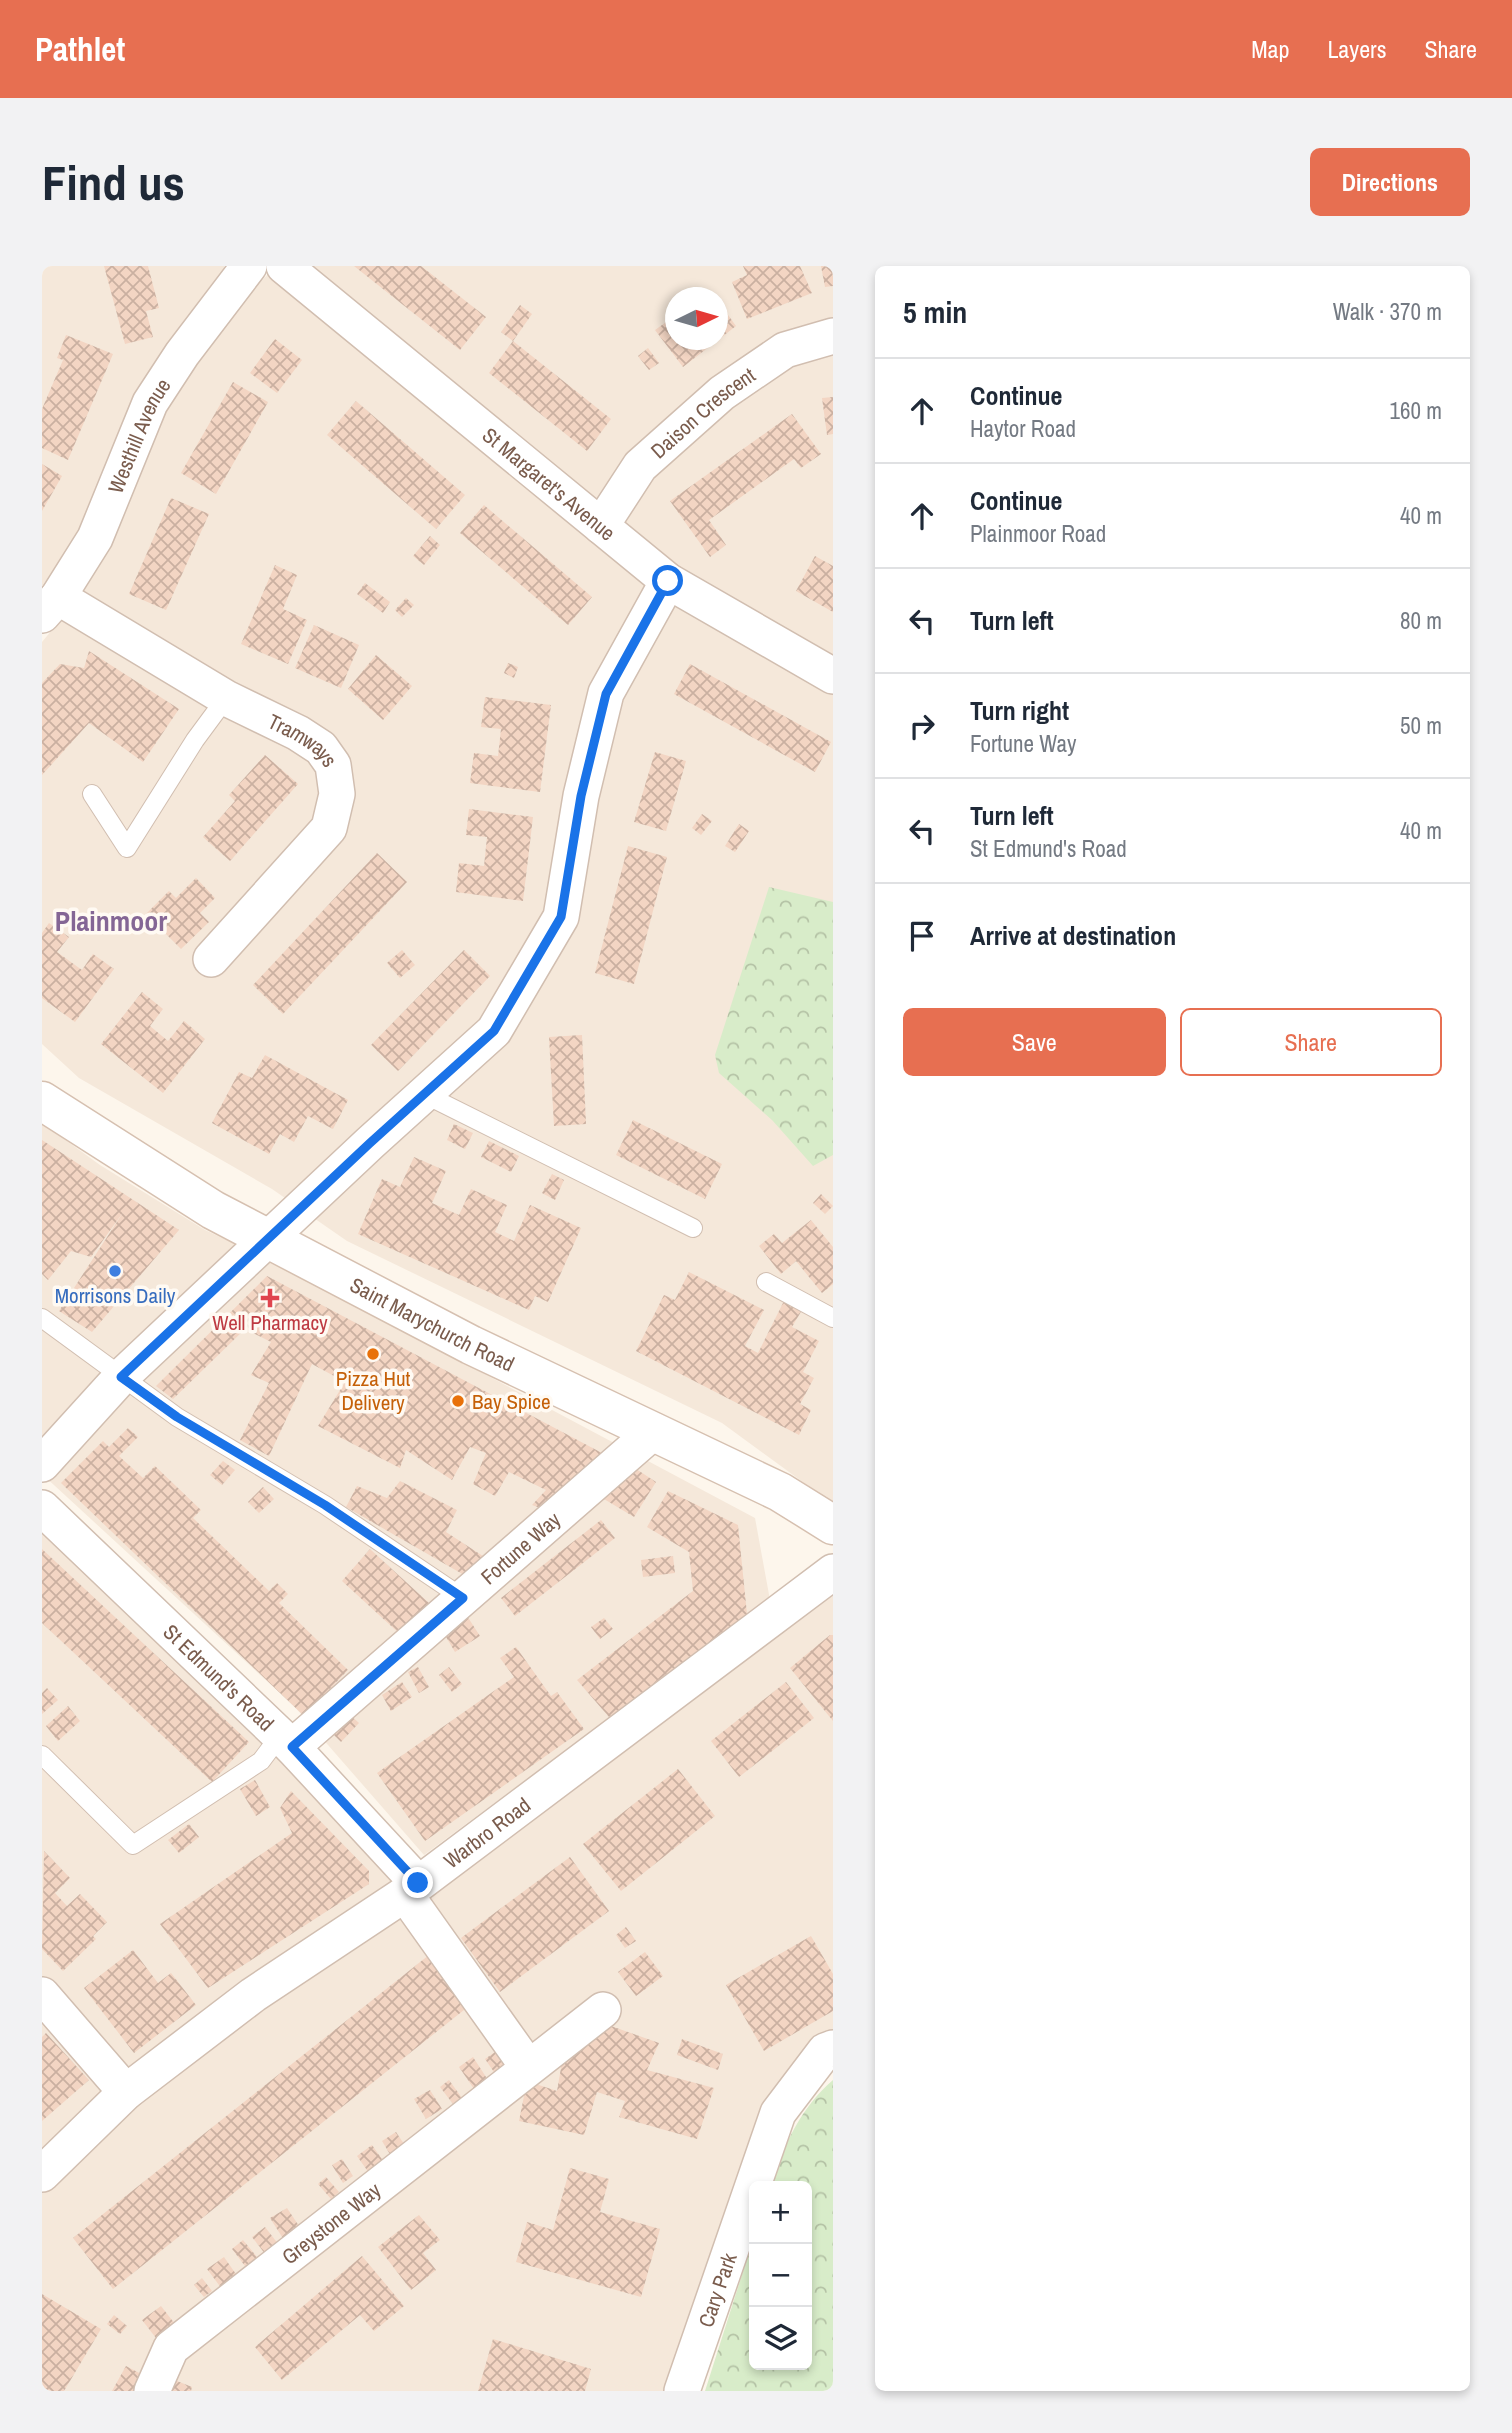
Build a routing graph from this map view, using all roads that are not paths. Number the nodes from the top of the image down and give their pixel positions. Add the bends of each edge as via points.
1 (248, 266) edge
2 (284, 266) edge
3 (833, 336) edge
4 (601, 526) junction
5 (668, 581) junction
6 (50, 606) edge
7 (833, 676) edge
8 (226, 698) junction
9 (92, 794) dead end
10 (211, 959) dead end
11 (424, 1094) junction
12 (42, 1101) edge
13 (693, 1228) dead end
14 (268, 1239) junction
15 (766, 1282) dead end
16 (42, 1318) edge
17 (833, 1318) edge
18 (121, 1377) junction
19 (654, 1431) junction
20 (42, 1464) edge
21 (42, 1508) edge
22 (833, 1525) edge
23 (833, 1572) edge
24 (463, 1598) junction
25 (286, 1742) junction
26 (42, 1755) edge
27 (412, 1889) junction
28 (42, 1995) edge
29 (604, 2010) dead end
30 (833, 2048) edge
31 (527, 2067) junction
32 (126, 2092) junction
33 (42, 2174) edge
34 (152, 2391) edge
35 (682, 2391) edge

1 - 6 street, Westhill Avenue via 150,403 95,538
2 - 4 street, St Margaret's Avenue
3 - 4 street, Daison Crescent via 785,350 722,393 640,466
4 - 5 street, St Margaret's Avenue
5 - 7 street, St Margaret's Avenue
5 - 11 street via 606,694 581,796 561,917 494,1031
6 - 8 street, Tramways
8 - 9 lane via 127,848
8 - 10 street, Tramways via 321,748 333,765 337,794 329,828
11 - 13 lane
11 - 14 street
12 - 14 street, Saint Marychurch Road via 213,1210
14 - 18 street
14 - 19 street, Saint Marychurch Road via 471,1345
15 - 17 lane
16 - 18 lane
18 - 20 street
18 - 24 lane
19 - 22 street, Saint Marychurch Road via 780,1492
19 - 24 street, Fortune Way
21 - 25 street, St Edmund's Road
23 - 27 street, Warbro Road
24 - 25 street, Fortune Way
25 - 26 lane via 133,1845
25 - 27 street, St Edmund's Road
27 - 31 street
27 - 32 street, Warbro Road via 253,1995
28 - 32 street
29 - 31 street, Greystone Way
30 - 35 street, Cary Park via 825,2051 778,2113
31 - 34 street, Greystone Way via 171,2348
32 - 33 street, Warbro Road

